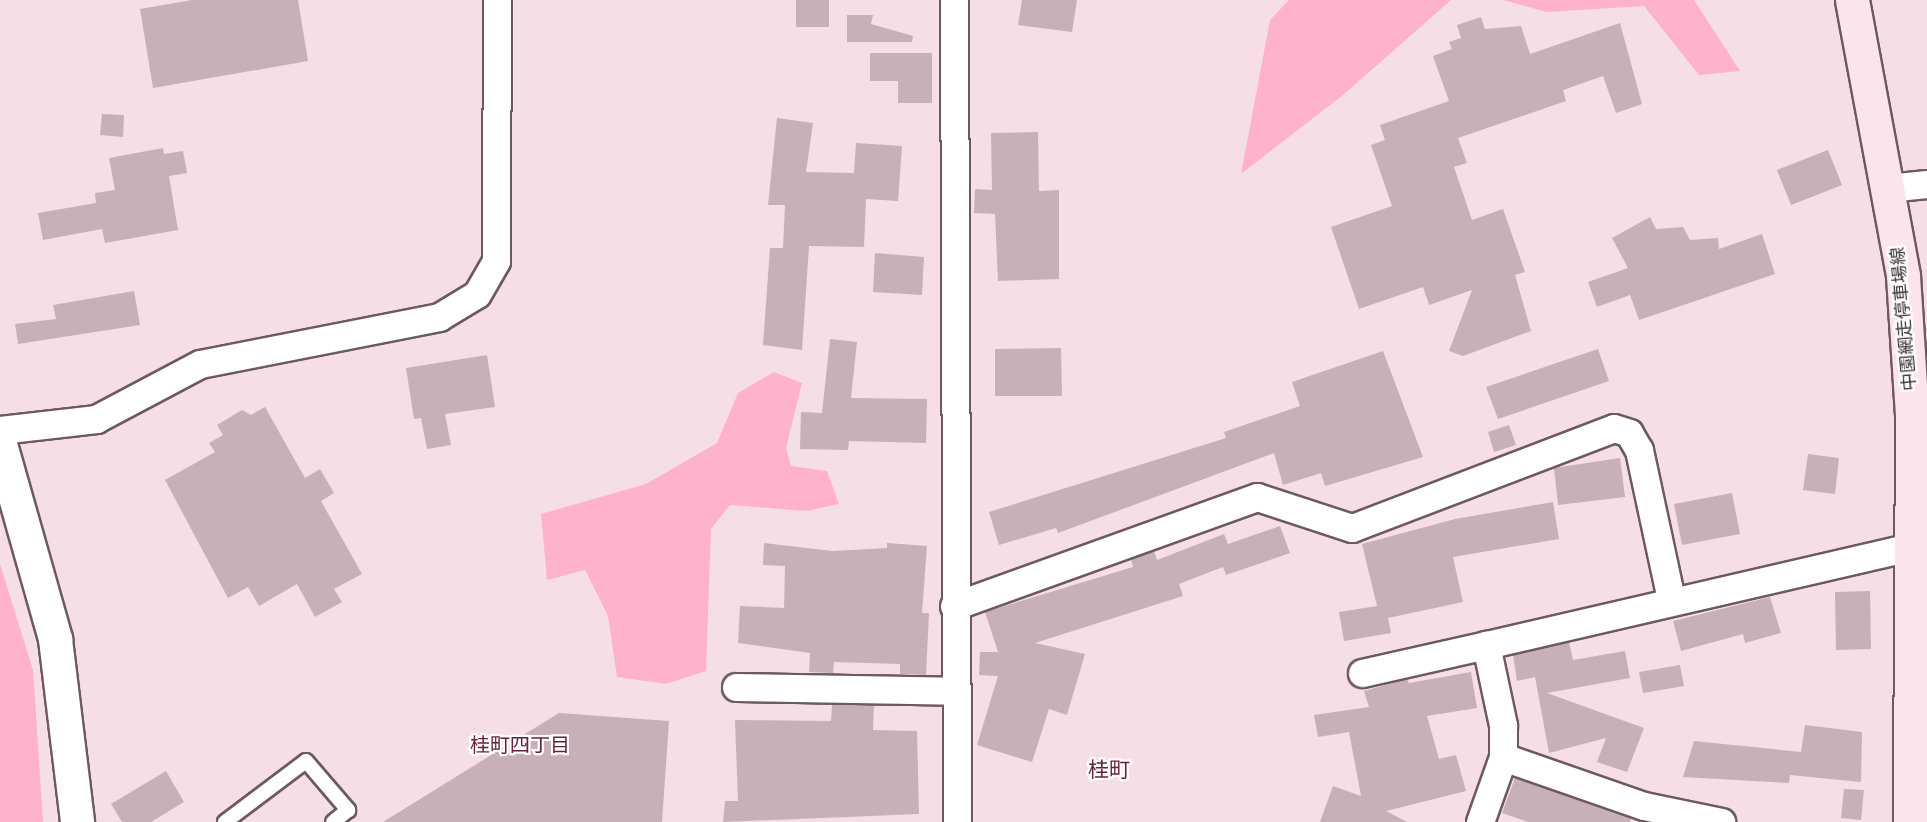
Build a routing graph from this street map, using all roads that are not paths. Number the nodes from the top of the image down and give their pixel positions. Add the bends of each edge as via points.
1 (497, 0) edge
2 (954, 0) edge
3 (1852, 0) edge
4 (1927, 184) edge
5 (1887, 188) junction
6 (1919, 426) edge
7 (0, 430) edge
8 (0, 444) edge
9 (1917, 536) edge
10 (1671, 599) junction
11 (954, 606) junction
12 (1486, 645) junction
13 (1362, 673) dead end
14 (1919, 685) edge
15 (736, 687) dead end
16 (955, 691) junction
17 (1503, 757) junction
18 (1681, 819) edge
19 (77, 822) edge
20 (225, 822) edge
21 (333, 822) edge
22 (957, 822) edge
23 (1480, 822) edge
24 (1721, 822) edge
25 (1910, 822) edge

1 - 7 street via 496,261 477,294 440,317 200,364 170,375 96,419
2 - 11 street
3 - 5 main road, 中園網走停車場線
4 - 5 street
5 - 6 main road, 中園網走停車場線 via 1903,276
6 - 9 main road, 中園網走停車場線
8 - 19 street via 55,639
9 - 10 street
9 - 14 main road, 中園網走停車場線
10 - 11 street via 1639,450 1629,433 1614,428 1352,528 1257,496
10 - 12 street
11 - 16 street
12 - 13 street
12 - 17 street via 1503,725
14 - 25 main road, 中園網走停車場線
15 - 16 street
16 - 22 street
17 - 18 street
17 - 23 street
18 - 24 street
20 - 21 lane via 306,761 348,810

